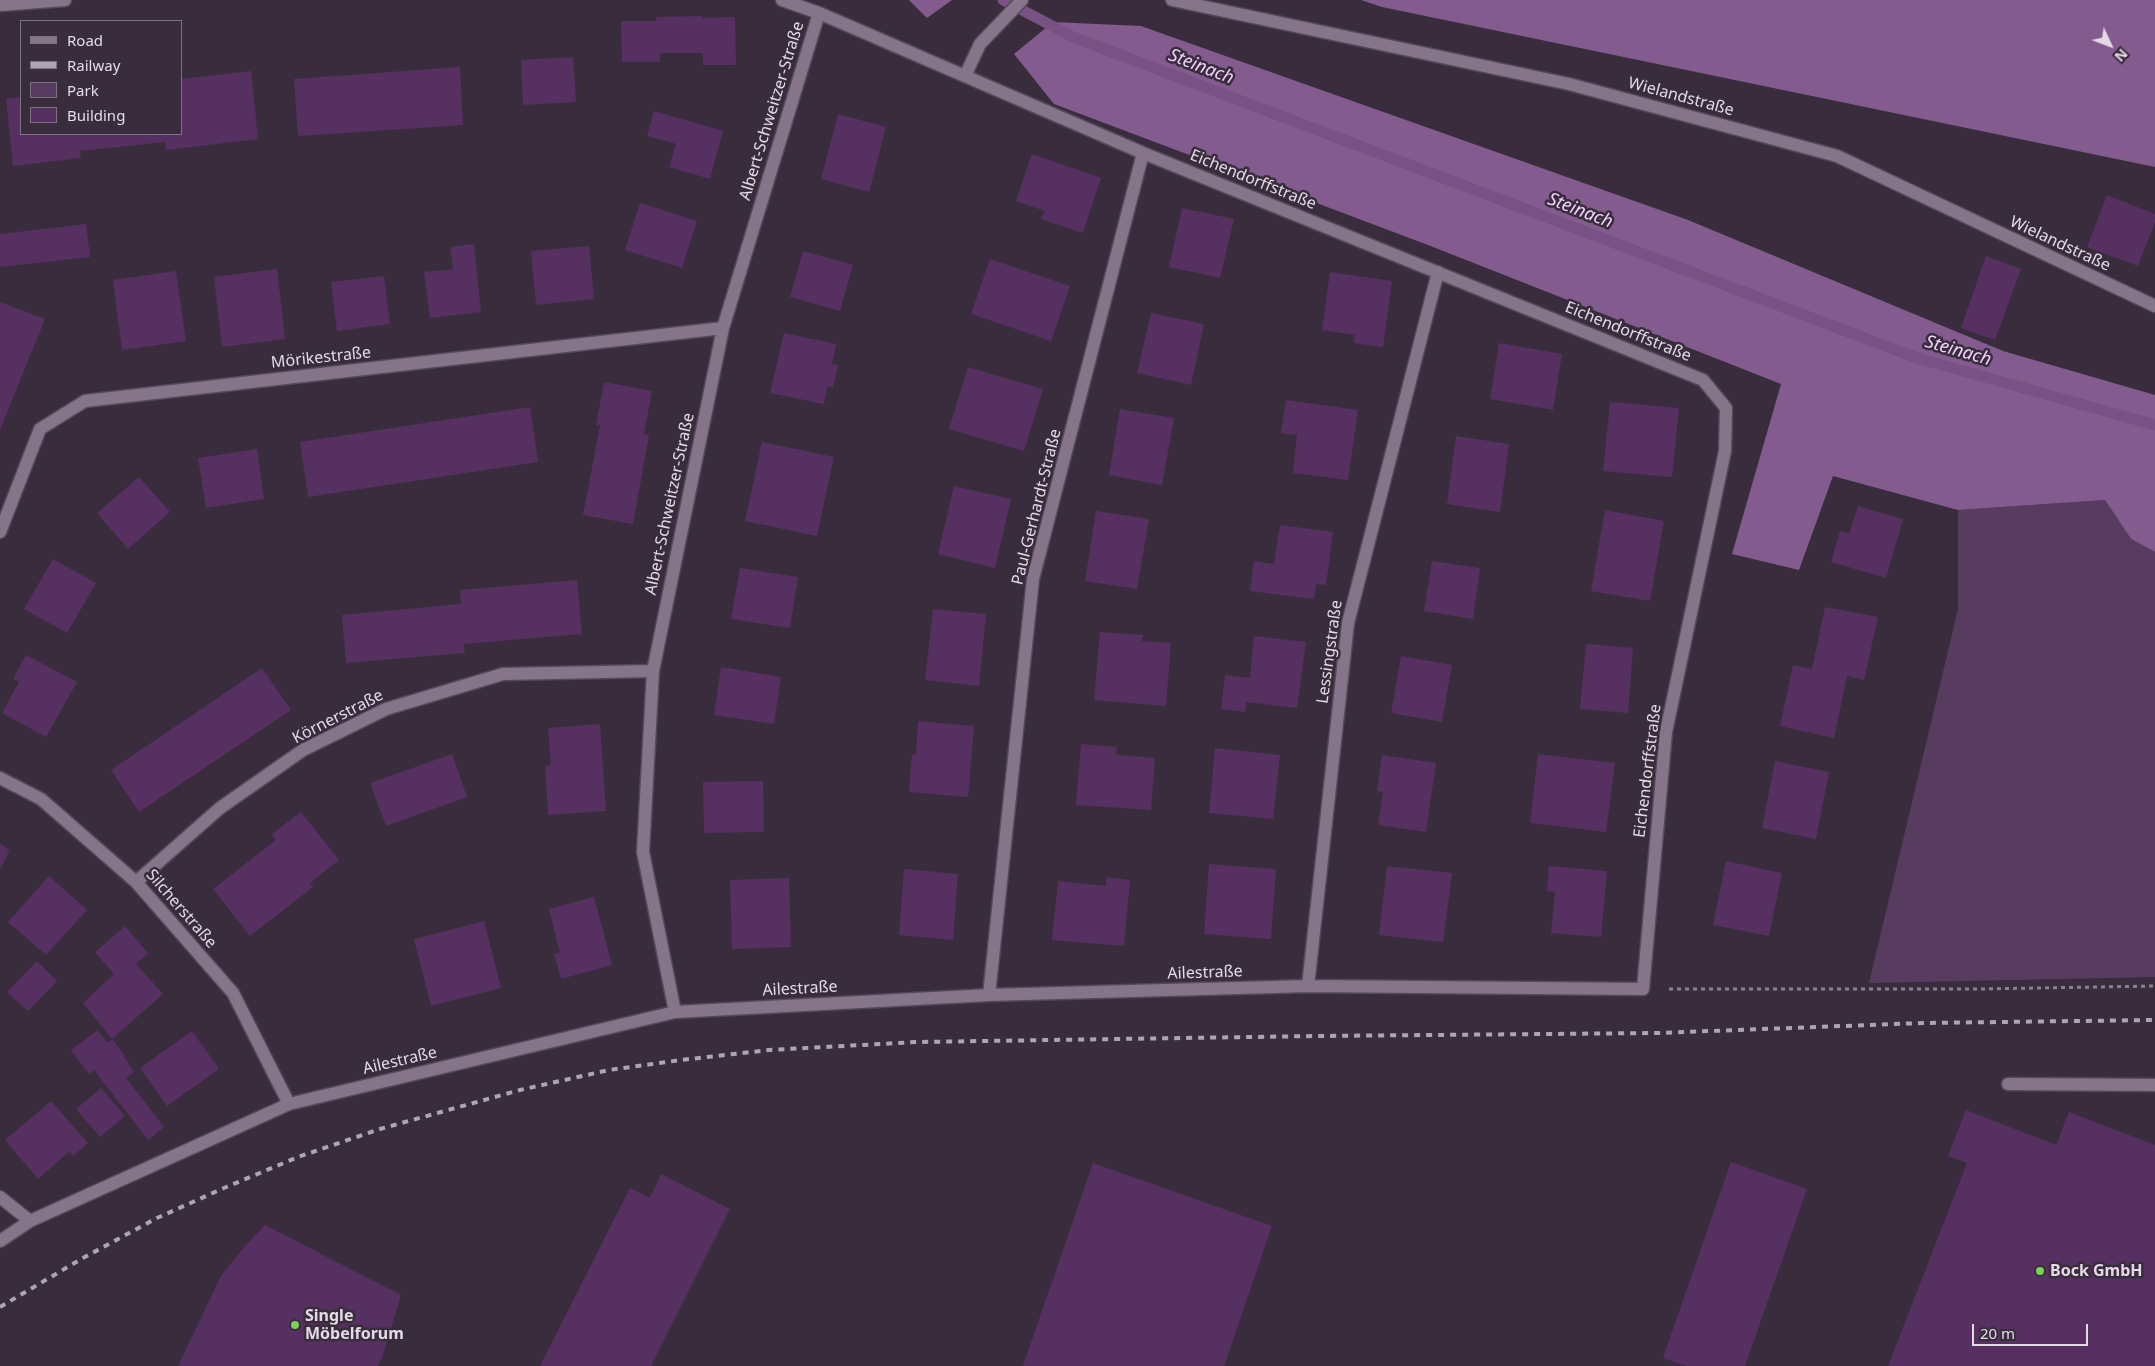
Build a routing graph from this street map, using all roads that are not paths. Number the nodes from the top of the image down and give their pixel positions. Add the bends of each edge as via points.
1 (65, 0) edge
2 (782, 0) edge
3 (1022, 0) edge
4 (1172, 0) edge
5 (0, 5) edge
6 (819, 13) junction
7 (965, 76) junction
8 (1143, 153) junction
9 (1438, 272) junction
10 (2155, 306) edge
11 (723, 328) junction
12 (0, 532) edge
13 (653, 671) junction
14 (0, 778) edge
15 (136, 882) junction
16 (1308, 986) junction
17 (1643, 988) joint
18 (988, 995) junction
19 (675, 1012) junction
20 (2008, 1084) dead end
21 (2155, 1085) edge
22 (289, 1104) junction
23 (0, 1197) edge
24 (30, 1221) junction
25 (0, 1242) edge

1 - 5 street
2 - 6 street
3 - 7 street via 980,44
4 - 10 street, Wielandstraße via 1569,84 1837,156
6 - 7 street
6 - 11 street, Albert-Schweitzer-Straße
7 - 8 street, Eichendorffstraße
8 - 9 street, Eichendorffstraße
8 - 18 street, Paul-Gerhardt-Straße via 1034,579
9 - 16 street, Lessingstraße via 1348,623
9 - 17 street, Eichendorffstraße via 1703,380 1726,408 1725,451 1666,732
11 - 12 street, Mörikestraße via 85,401 40,429
11 - 13 street, Albert-Schweitzer-Straße
13 - 15 street, Körnerstraße via 503,674 386,708 303,750 220,808
13 - 19 street, Albert-Schweitzer-Straße via 643,852
14 - 15 street, Silcherstraße via 41,799
15 - 22 street, Silcherstraße via 233,993
16 - 17 street, Ailestraße
16 - 18 street, Ailestraße
18 - 19 street, Ailestraße
19 - 22 street, Ailestraße
20 - 21 street
22 - 24 street, Ailestraße
23 - 24 street
24 - 25 street, Ailestraße

